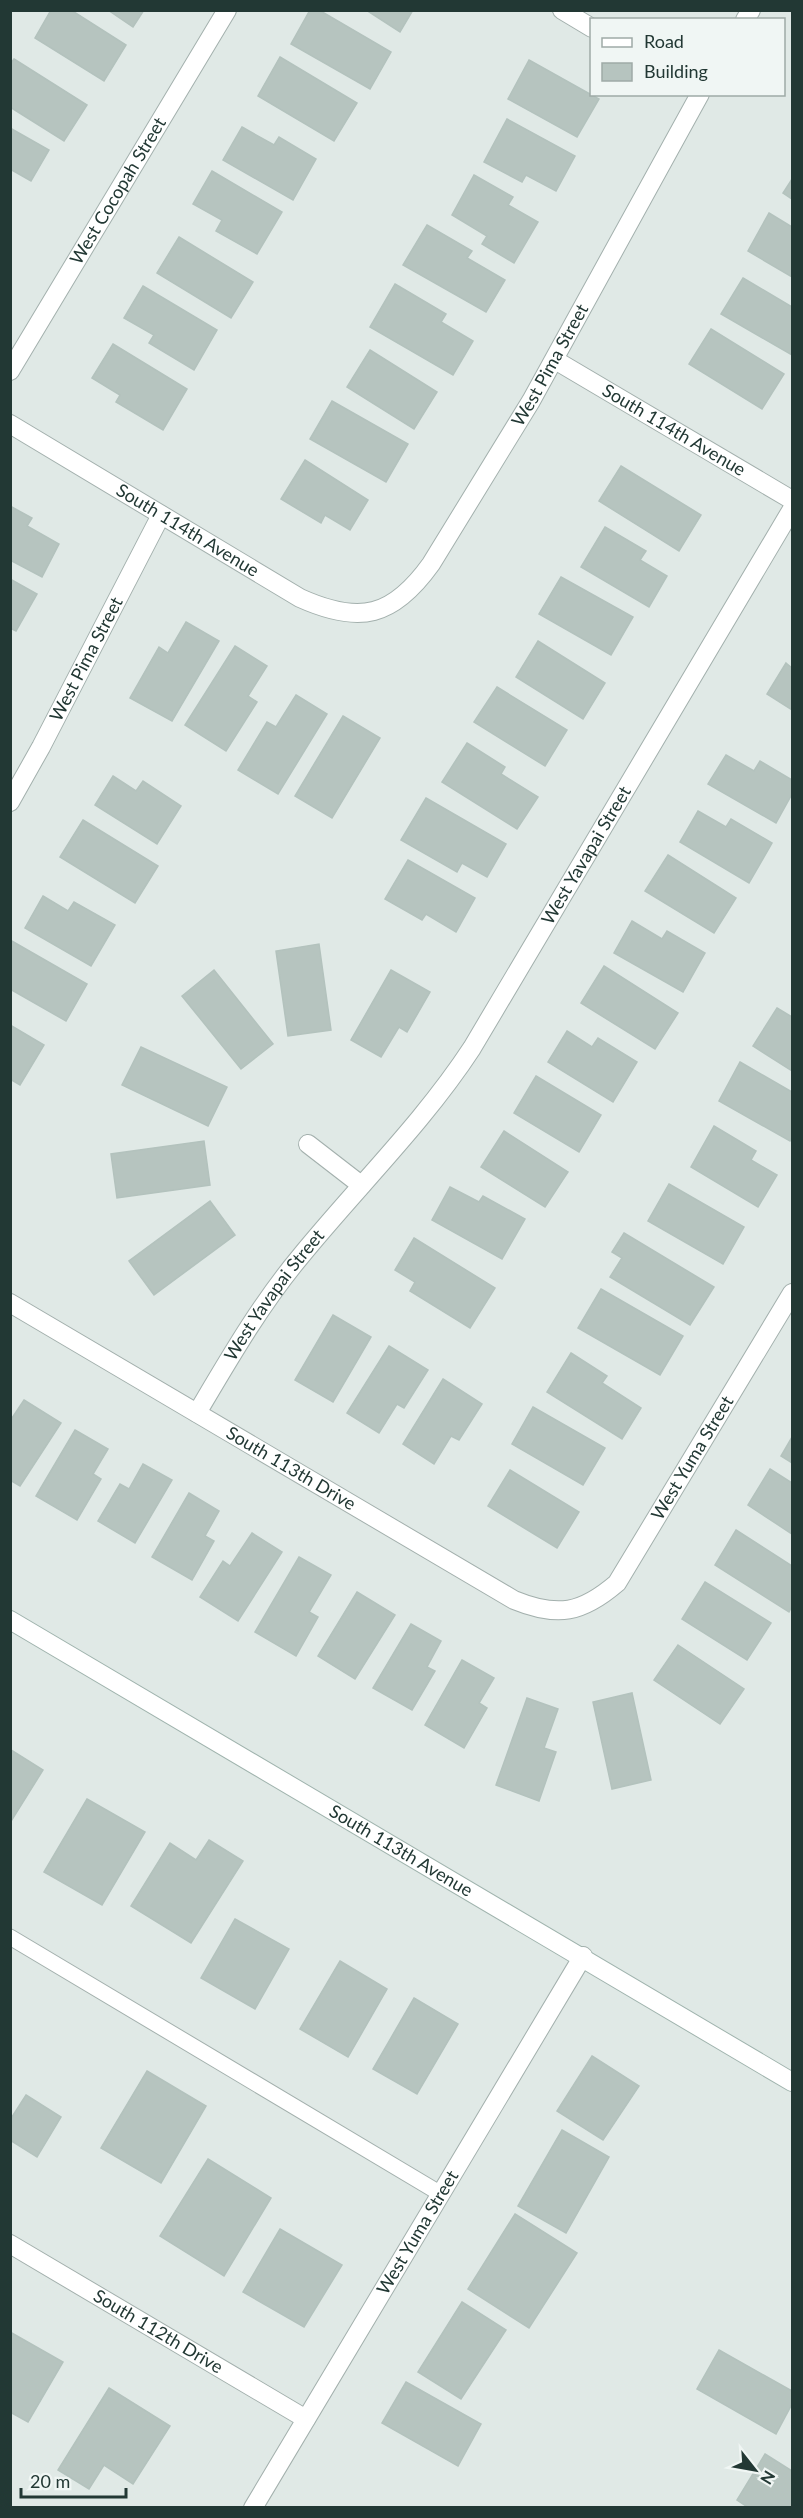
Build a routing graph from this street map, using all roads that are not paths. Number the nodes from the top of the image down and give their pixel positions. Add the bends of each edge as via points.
1 (227, 10) edge
2 (562, 10) edge
3 (590, 27) edge
4 (699, 96) edge
5 (555, 360) junction
6 (10, 371) edge
7 (10, 424) edge
8 (792, 500) edge
9 (792, 509) edge
10 (161, 515) junction
11 (373, 612) joint
12 (10, 802) edge
13 (308, 1144) dead end
14 (361, 1185) junction
15 (792, 1293) edge
16 (10, 1303) edge
17 (197, 1413) junction
18 (577, 1609) joint
19 (10, 1620) edge
20 (10, 1937) edge
21 (583, 1956) junction
22 (792, 2082) edge
23 (441, 2194) junction
24 (10, 2244) edge
25 (306, 2419) junction
26 (253, 2508) edge

1 - 6 street, West Cocopah Street
2 - 3 street
4 - 5 street, West Pima Street
5 - 8 street, South 114th Avenue
5 - 11 street, West Pima Street via 417,584 397,602
7 - 10 street, South 114th Avenue
9 - 14 street, West Yavapai Street via 472,1048 441,1092
10 - 11 street, South 114th Avenue via 308,602 349,613
10 - 12 street, West Pima Street
13 - 14 street
14 - 17 street, West Yavapai Street via 276,1288
15 - 18 street, West Yuma Street via 630,1566 598,1599
16 - 17 street, South 113th Drive
17 - 18 street, South 113th Drive via 514,1600 555,1611
19 - 21 street, South 113th Avenue
20 - 23 lane
21 - 22 street, South 113th Avenue
21 - 23 street, West Yuma Street
23 - 25 street, West Yuma Street
24 - 25 street, South 112th Drive
25 - 26 street, West Yuma Street

